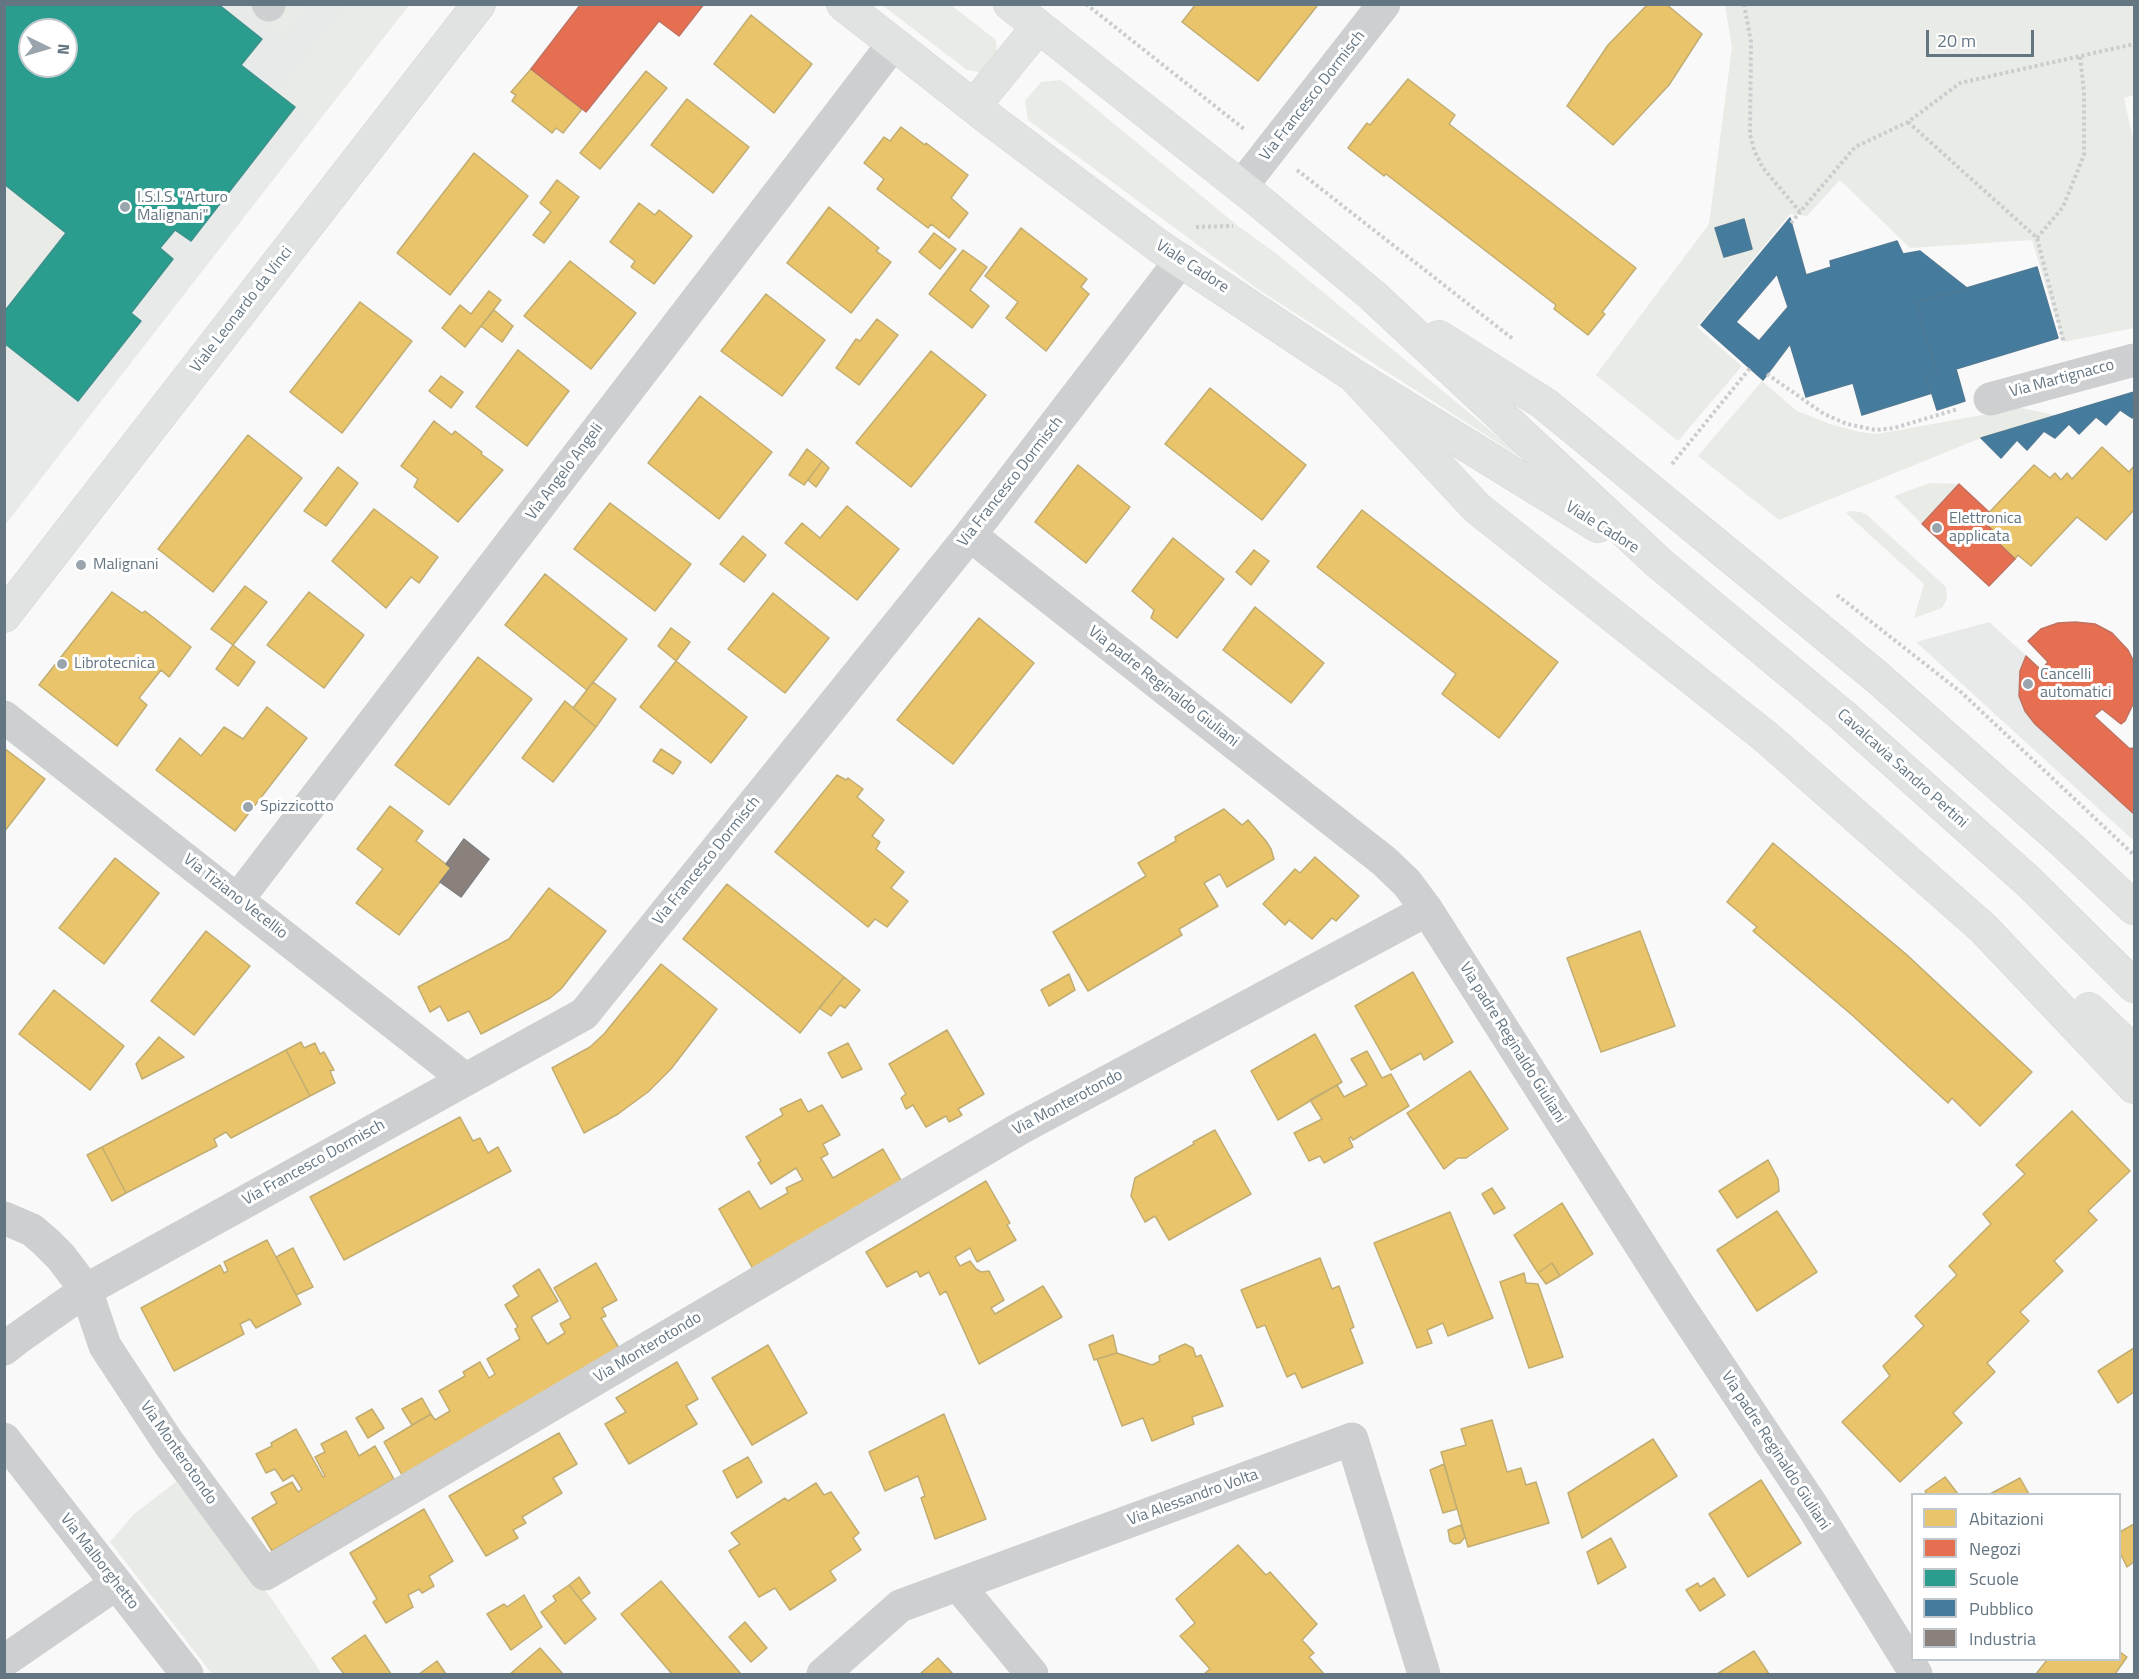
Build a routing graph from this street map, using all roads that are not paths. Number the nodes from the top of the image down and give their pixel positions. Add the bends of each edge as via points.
1 (479, 4) edge
2 (843, 4) edge
3 (1010, 4) edge
4 (1384, 4) edge
5 (1047, 34) junction
6 (893, 44) junction
7 (982, 113) junction
8 (1241, 187) junction
9 (1181, 260) junction
10 (1372, 295) junction
11 (2134, 360) edge
12 (1353, 375) junction
13 (1990, 399) road end
14 (970, 535) junction
15 (1659, 563) junction
16 (4, 616) edge
17 (4, 717) edge
18 (238, 899) junction
19 (2134, 908) edge
20 (1427, 910) junction
21 (1983, 928) junction
22 (2134, 986) edge
23 (2134, 1052) edge
24 (465, 1079) junction
25 (2134, 1087) edge
26 (4, 1218) edge
27 (86, 1290) junction
28 (4, 1349) edge
29 (7, 1443) edge
30 (116, 1584) junction
31 (958, 1585) junction
32 (4, 1661) edge
33 (187, 1674) edge
34 (823, 1674) edge
35 (1032, 1674) edge
36 (1424, 1674) edge
37 (1916, 1674) edge

1 - 16 main road, Viale Leonardo da Vinci
2 - 6 main road, Viale Cadore
3 - 5 main road, Viale Cadore
4 - 8 street, Via Francesco Dormisch
5 - 7 main road
5 - 8 main road, Viale Cadore
6 - 7 main road, Viale Cadore
6 - 18 street, Via Angelo Angeli
7 - 9 main road, Viale Cadore
8 - 10 main road, Viale Cadore
9 - 12 main road, Viale Cadore
9 - 14 street, Via Francesco Dormisch
10 - 15 main road, Viale Cadore
10 - 19 main road via 1545,404 1876,677
11 - 13 street, Via Martignacco
12 - 15 main road, Viale Cadore
12 - 21 main road via 1477,508 1766,737
14 - 20 street, Via padre Reginaldo Giuliani via 1384,861
14 - 24 street, Via Francesco Dormisch via 584,1014
15 - 22 main road, Cavalcavia Sandro Pertini via 1842,715 2029,882
17 - 18 street, Via Tiziano Vecellio
18 - 24 street, Via Tiziano Vecellio
20 - 27 street, Via Monterotondo via 1019,1129 265,1574 168,1442 105,1346
20 - 37 street, Via padre Reginaldo Giuliani via 1678,1305 1813,1507
21 - 23 main road via 2074,994
21 - 25 main road
24 - 27 street, Via Francesco Dormisch
26 - 27 street, Via Monterotondo via 32,1230 46,1242
27 - 28 street
29 - 30 street, Via Malborghetto
30 - 32 street
30 - 33 street, Via Malborghetto
31 - 34 street, Via Alessandro Volta via 900,1606
31 - 35 street
31 - 36 street, Via Alessandro Volta via 1352,1439

